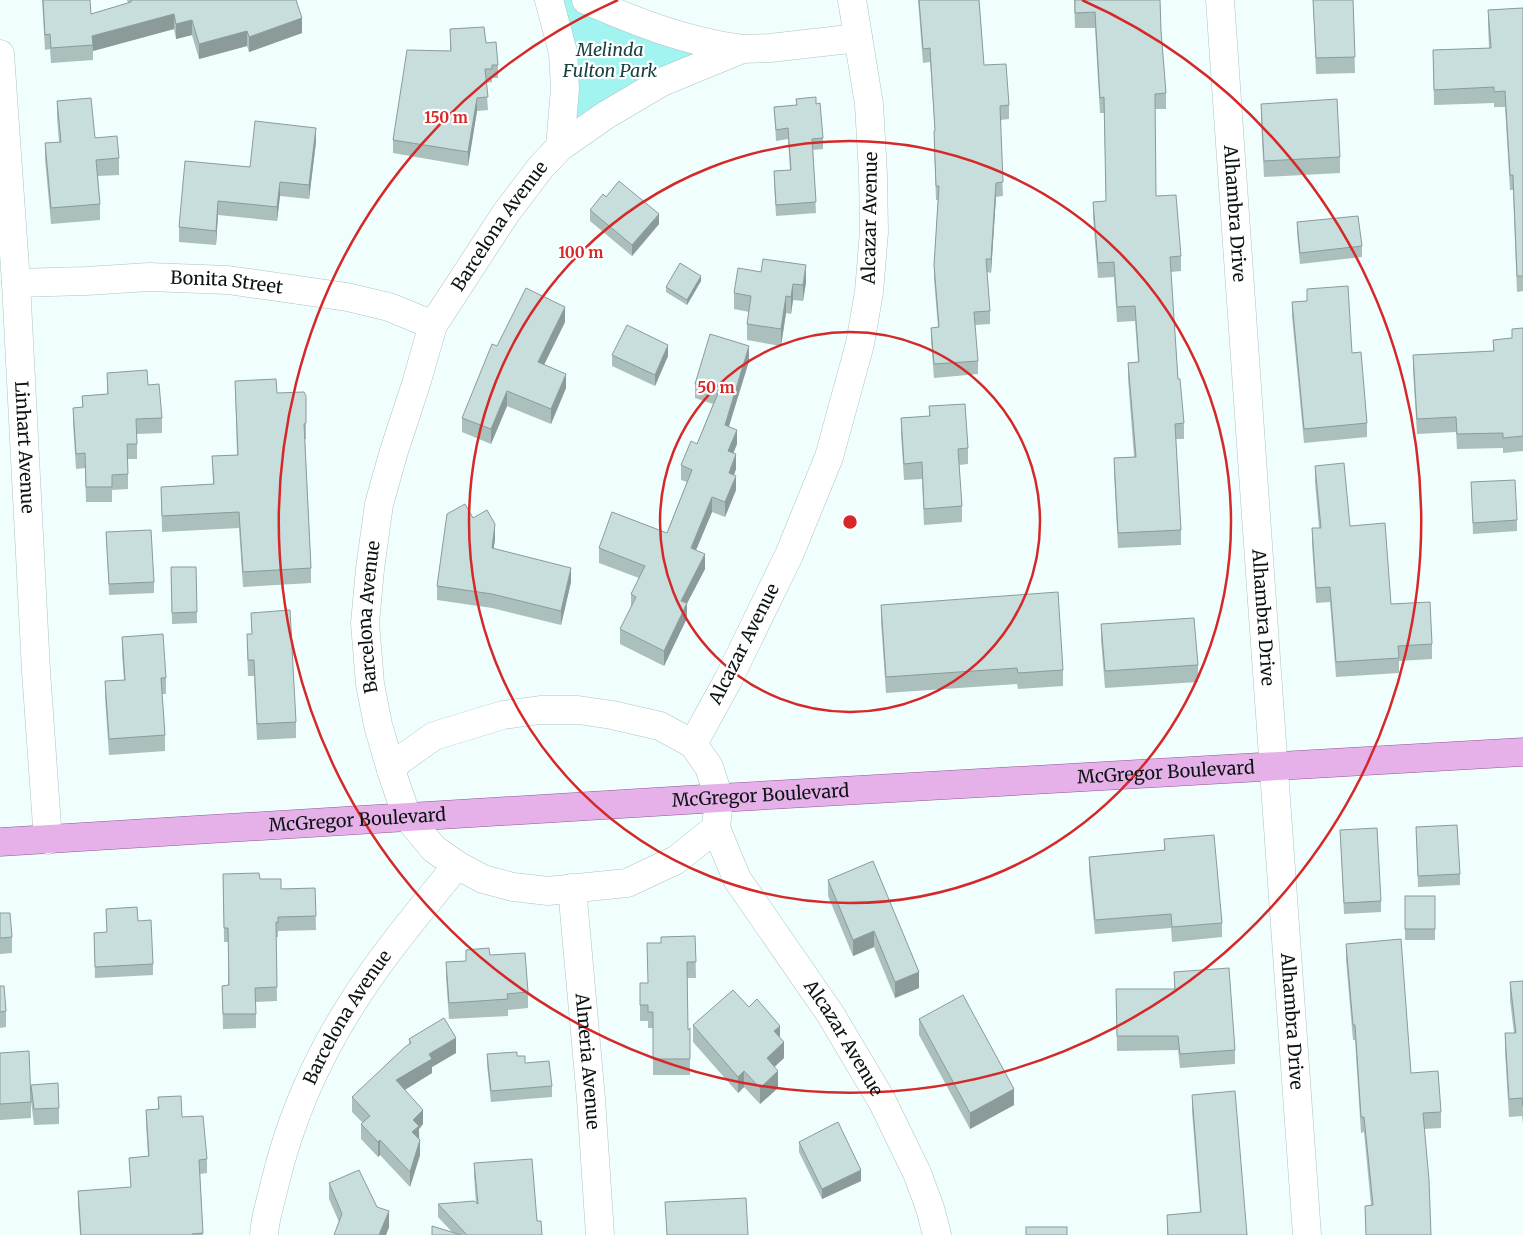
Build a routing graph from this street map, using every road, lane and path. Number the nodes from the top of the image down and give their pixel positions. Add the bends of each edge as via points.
1 (549, 0) edge
2 (586, 0) edge
3 (852, 0) edge
4 (1220, 0) edge
5 (858, 38) junction
6 (742, 49) junction
7 (0, 54) edge
8 (560, 146) junction
9 (16, 283) junction
10 (433, 325) junction
11 (693, 744) junction
12 (1523, 752) edge
13 (1275, 765) junction
14 (391, 770) junction
15 (719, 798) junction
16 (407, 817) junction
17 (716, 828) junction
18 (48, 840) junction
19 (0, 842) edge
20 (457, 865) junction
21 (572, 888) junction
22 (264, 1235) edge
23 (600, 1235) edge
24 (937, 1235) edge
25 (1307, 1235) edge

1 - 8 street, Barcelona Avenue via 563,52 565,89
2 - 6 street, Barcelona Avenue via 632,20 693,40
3 - 5 street, Alcazar Avenue
4 - 13 street, Alhambra Drive
5 - 6 street, Barcelona Avenue
5 - 11 street, Alcazar Avenue via 869,104 874,174 874,232 860,344 829,457 789,555
6 - 8 street, Barcelona Avenue via 662,82
7 - 9 street, Linhart Avenue
8 - 10 street, Barcelona Avenue via 506,213
9 - 10 street, Bonita Street via 149,277 228,280 348,297 389,307
9 - 18 street, Linhart Avenue
10 - 14 street, Barcelona Avenue via 379,504 370,569 366,624 370,684
11 - 14 street via 660,726 612,715 578,710 540,710 503,715 434,736
11 - 15 street, Alcazar Avenue via 709,767
12 - 13 main road, McGregor Boulevard
13 - 15 main road, McGregor Boulevard
13 - 25 street, Alhambra Drive
14 - 16 street, Barcelona Avenue
15 - 16 main road, McGregor Boulevard
15 - 17 street, Alcazar Avenue
16 - 18 main road, McGregor Boulevard
16 - 20 street, Barcelona Avenue via 434,849
17 - 21 street via 676,860 627,883
17 - 24 street, Alcazar Avenue via 737,879 831,1015 882,1101 917,1173
18 - 19 main road, McGregor Boulevard
20 - 21 street via 483,879 513,887 548,891
20 - 22 street, Barcelona Avenue via 390,948 351,1005 321,1058 299,1104 281,1158
21 - 23 street, Almeria Avenue

